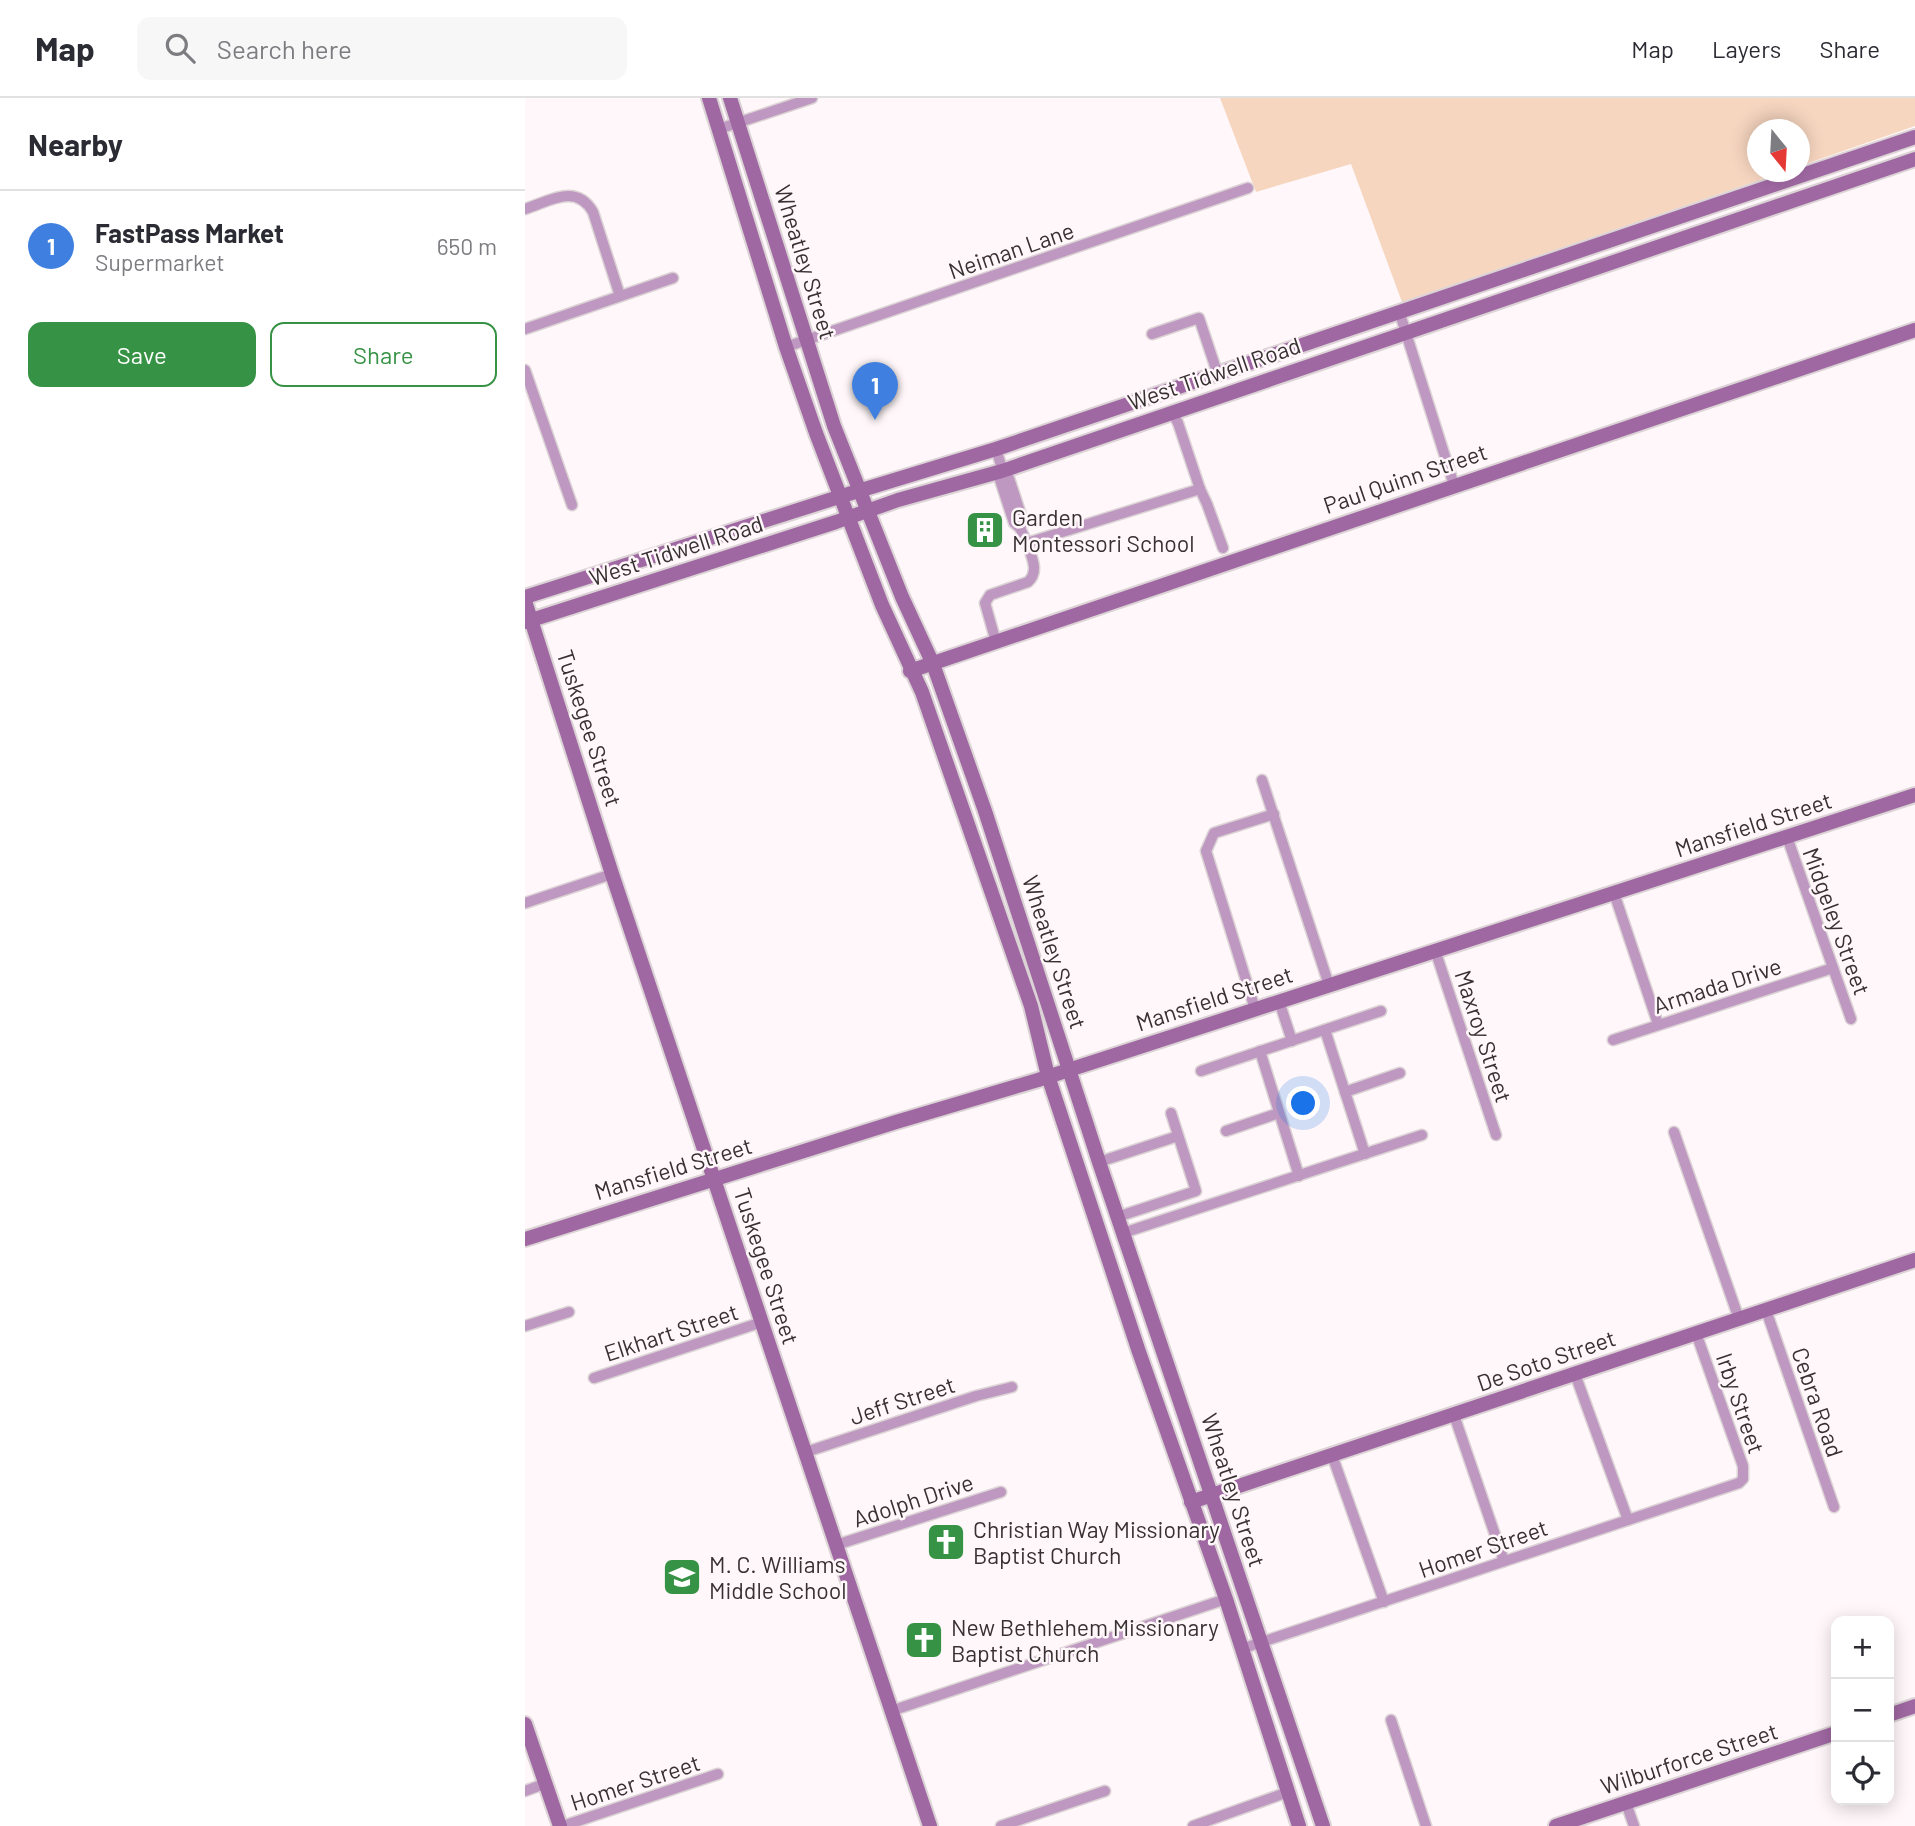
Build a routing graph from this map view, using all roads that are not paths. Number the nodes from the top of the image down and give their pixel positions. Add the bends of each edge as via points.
1 (709, 98) edge
2 (730, 98) edge
3 (812, 98) edge
4 (738, 123) junction
5 (719, 129) junction
6 (1915, 137) edge
7 (1915, 159) edge
8 (1776, 184) junction
9 (1248, 188) dead end
10 (1779, 207) junction
11 (525, 209) edge
12 (1527, 270) junction
13 (673, 278) dead end
14 (1530, 290) junction
15 (620, 296) junction
16 (1400, 314) junction
17 (525, 329) edge
18 (1915, 330) edge
19 (1405, 333) junction
20 (1152, 334) dead end
21 (807, 341) junction
22 (786, 347) junction
23 (1268, 358) junction
24 (525, 370) edge
25 (1218, 375) junction
26 (1275, 376) junction
27 (1175, 417) junction
28 (996, 449) junction
29 (1003, 473) junction
30 (1454, 485) junction
31 (1200, 489) junction
32 (861, 490) junction
33 (842, 496) junction
34 (572, 505) dead end
35 (868, 510) junction
36 (849, 517) junction
37 (1027, 543) junction
38 (680, 546) junction
39 (1223, 548) dead end
40 (689, 569) junction
41 (525, 599) edge
42 (528, 621) edge
43 (996, 642) junction
44 (933, 664) junction
45 (910, 671) junction
46 (1262, 780) dead end
47 (1915, 794) edge
48 (981, 799) junction
49 (962, 806) junction
50 (1274, 814) junction
51 (1787, 837) junction
52 (612, 874) junction
53 (1614, 893) junction
54 (525, 903) edge
55 (1026, 934) junction
56 (1007, 941) junction
57 (1435, 950) junction
58 (1833, 968) junction
59 (1329, 985) junction
60 (1279, 1001) junction
61 (1255, 1009) junction
62 (1381, 1011) dead end
63 (1851, 1019) dead end
64 (1658, 1024) junction
65 (1325, 1030) junction
66 (1613, 1040) dead end
67 (1291, 1041) junction
68 (1260, 1051) junction
69 (1069, 1070) junction
70 (1201, 1071) dead end
71 (1400, 1073) dead end
72 (1048, 1076) junction
73 (1345, 1092) junction
74 (1171, 1113) dead end
75 (1279, 1114) junction
76 (1226, 1131) dead end
77 (1674, 1132) dead end
78 (1422, 1135) dead end
79 (1496, 1135) dead end
80 (1178, 1136) junction
81 (1365, 1154) junction
82 (1098, 1162) junction
83 (1299, 1175) junction
84 (715, 1180) junction
85 (1117, 1217) junction
86 (1098, 1224) junction
87 (1123, 1233) junction
88 (525, 1239) edge
89 (1915, 1260) edge
90 (1766, 1310) junction
91 (569, 1312) dead end
92 (1739, 1319) junction
93 (761, 1322) junction
94 (525, 1326) edge
95 (1696, 1333) junction
96 (1165, 1354) junction
97 (1143, 1362) junction
98 (1575, 1374) junction
99 (594, 1378) dead end
100 (1012, 1387) dead end
101 (1454, 1415) junction
102 (806, 1452) junction
103 (1332, 1455) junction
104 (1737, 1483) joint
105 (1002, 1492) dead end
106 (1212, 1495) junction
107 (1191, 1502) junction
108 (1834, 1507) dead end
109 (1628, 1520) junction
110 (836, 1545) junction
111 (1504, 1561) junction
112 (1226, 1599) junction
113 (1384, 1602) junction
114 (1262, 1643) junction
115 (1241, 1649) junction
116 (1915, 1706) edge
117 (891, 1711) junction
118 (1894, 1713) edge
119 (1391, 1720) dead end
120 (525, 1724) edge
121 (1831, 1734) edge
122 (530, 1755) edge
123 (1301, 1758) junction
124 (1279, 1765) junction
125 (718, 1774) dead end
126 (544, 1784) junction
127 (525, 1791) edge
128 (1105, 1791) dead end
129 (1288, 1792) junction
130 (1626, 1803) junction
131 (561, 1826) edge
132 (929, 1826) edge
133 (1001, 1826) edge
134 (1193, 1826) edge
135 (1299, 1826) edge
136 (1323, 1826) edge
137 (1426, 1826) edge
138 (1556, 1826) edge
139 (1634, 1826) edge

1 - 5 main road, Wheatley Street
2 - 4 main road, Wheatley Street
3 - 4 street
4 - 5 street
4 - 21 main road, Wheatley Street
5 - 22 main road, Wheatley Street
6 - 8 main road, West Tidwell Road
7 - 10 main road, West Tidwell Road
8 - 10 main road
8 - 12 main road, West Tidwell Road
9 - 21 street, Neiman Lane
10 - 14 main road, West Tidwell Road
11 - 15 street via 573,195 588,204
12 - 14 main road
12 - 16 main road, West Tidwell Road
13 - 15 street
14 - 19 main road, West Tidwell Road
15 - 17 street
16 - 19 street
16 - 23 main road, West Tidwell Road
18 - 30 main road, Paul Quinn Street
19 - 26 main road, West Tidwell Road
19 - 30 street
20 - 25 street via 1199,318
21 - 22 street, Neiman Lane
21 - 32 main road, Wheatley Street via 834,426
22 - 33 main road, Wheatley Street
23 - 25 main road, West Tidwell Road
23 - 26 main road
24 - 34 street
25 - 28 main road, West Tidwell Road
26 - 27 main road, West Tidwell Road
27 - 29 main road, West Tidwell Road
27 - 31 street
28 - 29 street
28 - 32 main road, West Tidwell Road
29 - 35 main road, West Tidwell Road
29 - 37 street via 1000,480 1014,523
30 - 43 main road, Paul Quinn Street
31 - 37 street
31 - 39 street
32 - 33 main road, West Tidwell Road
32 - 35 main road, Wheatley Street
33 - 36 main road, Wheatley Street
33 - 38 main road, West Tidwell Road
35 - 36 main road, West Tidwell Road
35 - 44 main road, Wheatley Street
36 - 40 main road, West Tidwell Road
36 - 45 main road, Wheatley Street
37 - 43 street via 1035,568 1033,578 990,595 985,603
38 - 40 main road
38 - 41 main road, West Tidwell Road
40 - 42 main road, West Tidwell Road
41 - 42 main road, Tuskegee Street
42 - 52 main road, Tuskegee Street
43 - 44 main road, Paul Quinn Street
44 - 45 main road, Paul Quinn Street
44 - 48 main road, Wheatley Street
45 - 49 main road, Wheatley Street via 922,692
46 - 50 street
47 - 51 main road, Mansfield Street
48 - 49 main road
48 - 55 main road, Wheatley Street
49 - 56 main road, Wheatley Street
50 - 59 street
50 - 61 street via 1214,833 1206,851
51 - 53 main road, Mansfield Street
51 - 58 street, Midgeley Street
52 - 54 street
52 - 84 main road, Tuskegee Street
53 - 57 main road, Mansfield Street
53 - 64 street
55 - 56 main road
55 - 69 main road, Wheatley Street
56 - 72 main road, Wheatley Street via 1031,1006
57 - 59 main road, Mansfield Street
57 - 79 street, Maxroy Street
58 - 63 street, Midgeley Street
58 - 64 street, Armada Drive
59 - 60 main road, Mansfield Street
60 - 61 main road, Mansfield Street
60 - 67 street
61 - 69 main road, Mansfield Street
62 - 65 street
64 - 66 street, Armada Drive
65 - 67 street
65 - 73 street
67 - 68 street
68 - 70 street
68 - 75 street
69 - 72 main road, Mansfield Street
69 - 82 main road, Wheatley Street
71 - 73 street
72 - 84 main road, Mansfield Street
72 - 86 main road, Wheatley Street
73 - 81 street
74 - 80 street
75 - 76 street
75 - 83 street
77 - 92 street
78 - 81 street
80 - 82 street
80 - 85 street via 1196,1191
81 - 83 street
82 - 85 main road, Wheatley Street
83 - 87 street
84 - 88 main road, Mansfield Street
84 - 93 main road, Tuskegee Street
85 - 86 main road
85 - 87 main road, Wheatley Street
86 - 97 main road, Wheatley Street
87 - 96 main road, Wheatley Street
89 - 90 main road, De Soto Street
90 - 92 main road, De Soto Street
90 - 108 street, Cebra Road
91 - 94 street
92 - 95 main road, De Soto Street
93 - 99 street, Elkhart Street
93 - 102 main road, Tuskegee Street
95 - 98 main road, De Soto Street
95 - 104 street, Irby Street via 1743,1466 1743,1479
96 - 97 main road
96 - 106 main road, Wheatley Street
97 - 107 main road, Wheatley Street
98 - 101 main road, De Soto Street
98 - 109 street
100 - 102 street, Jeff Street
101 - 103 main road, De Soto Street
101 - 111 street
102 - 110 main road, Tuskegee Street
103 - 106 main road, De Soto Street
103 - 113 street
104 - 109 street, Homer Street
105 - 110 street, Adolph Drive
106 - 107 main road, De Soto Street
106 - 114 main road, Wheatley Street
107 - 112 main road, Wheatley Street
109 - 111 street, Homer Street
110 - 117 main road, Tuskegee Street
111 - 113 street, Homer Street
112 - 115 main road, Wheatley Street
112 - 117 street
113 - 114 street, Homer Street
114 - 115 street, Homer Street
114 - 123 main road, Wheatley Street
115 - 124 main road, Wheatley Street
116 - 118 main road
117 - 132 main road, Tuskegee Street
119 - 137 street
120 - 122 main road
121 - 130 main road, Wilburforce Street
122 - 126 main road
123 - 124 main road
123 - 136 main road, Wheatley Street
124 - 129 main road, Wheatley Street
125 - 131 street, Homer Street
126 - 127 street
126 - 131 main road
128 - 133 street
129 - 134 street
129 - 135 main road, Wheatley Street
130 - 138 main road, Wilburforce Street
130 - 139 street

